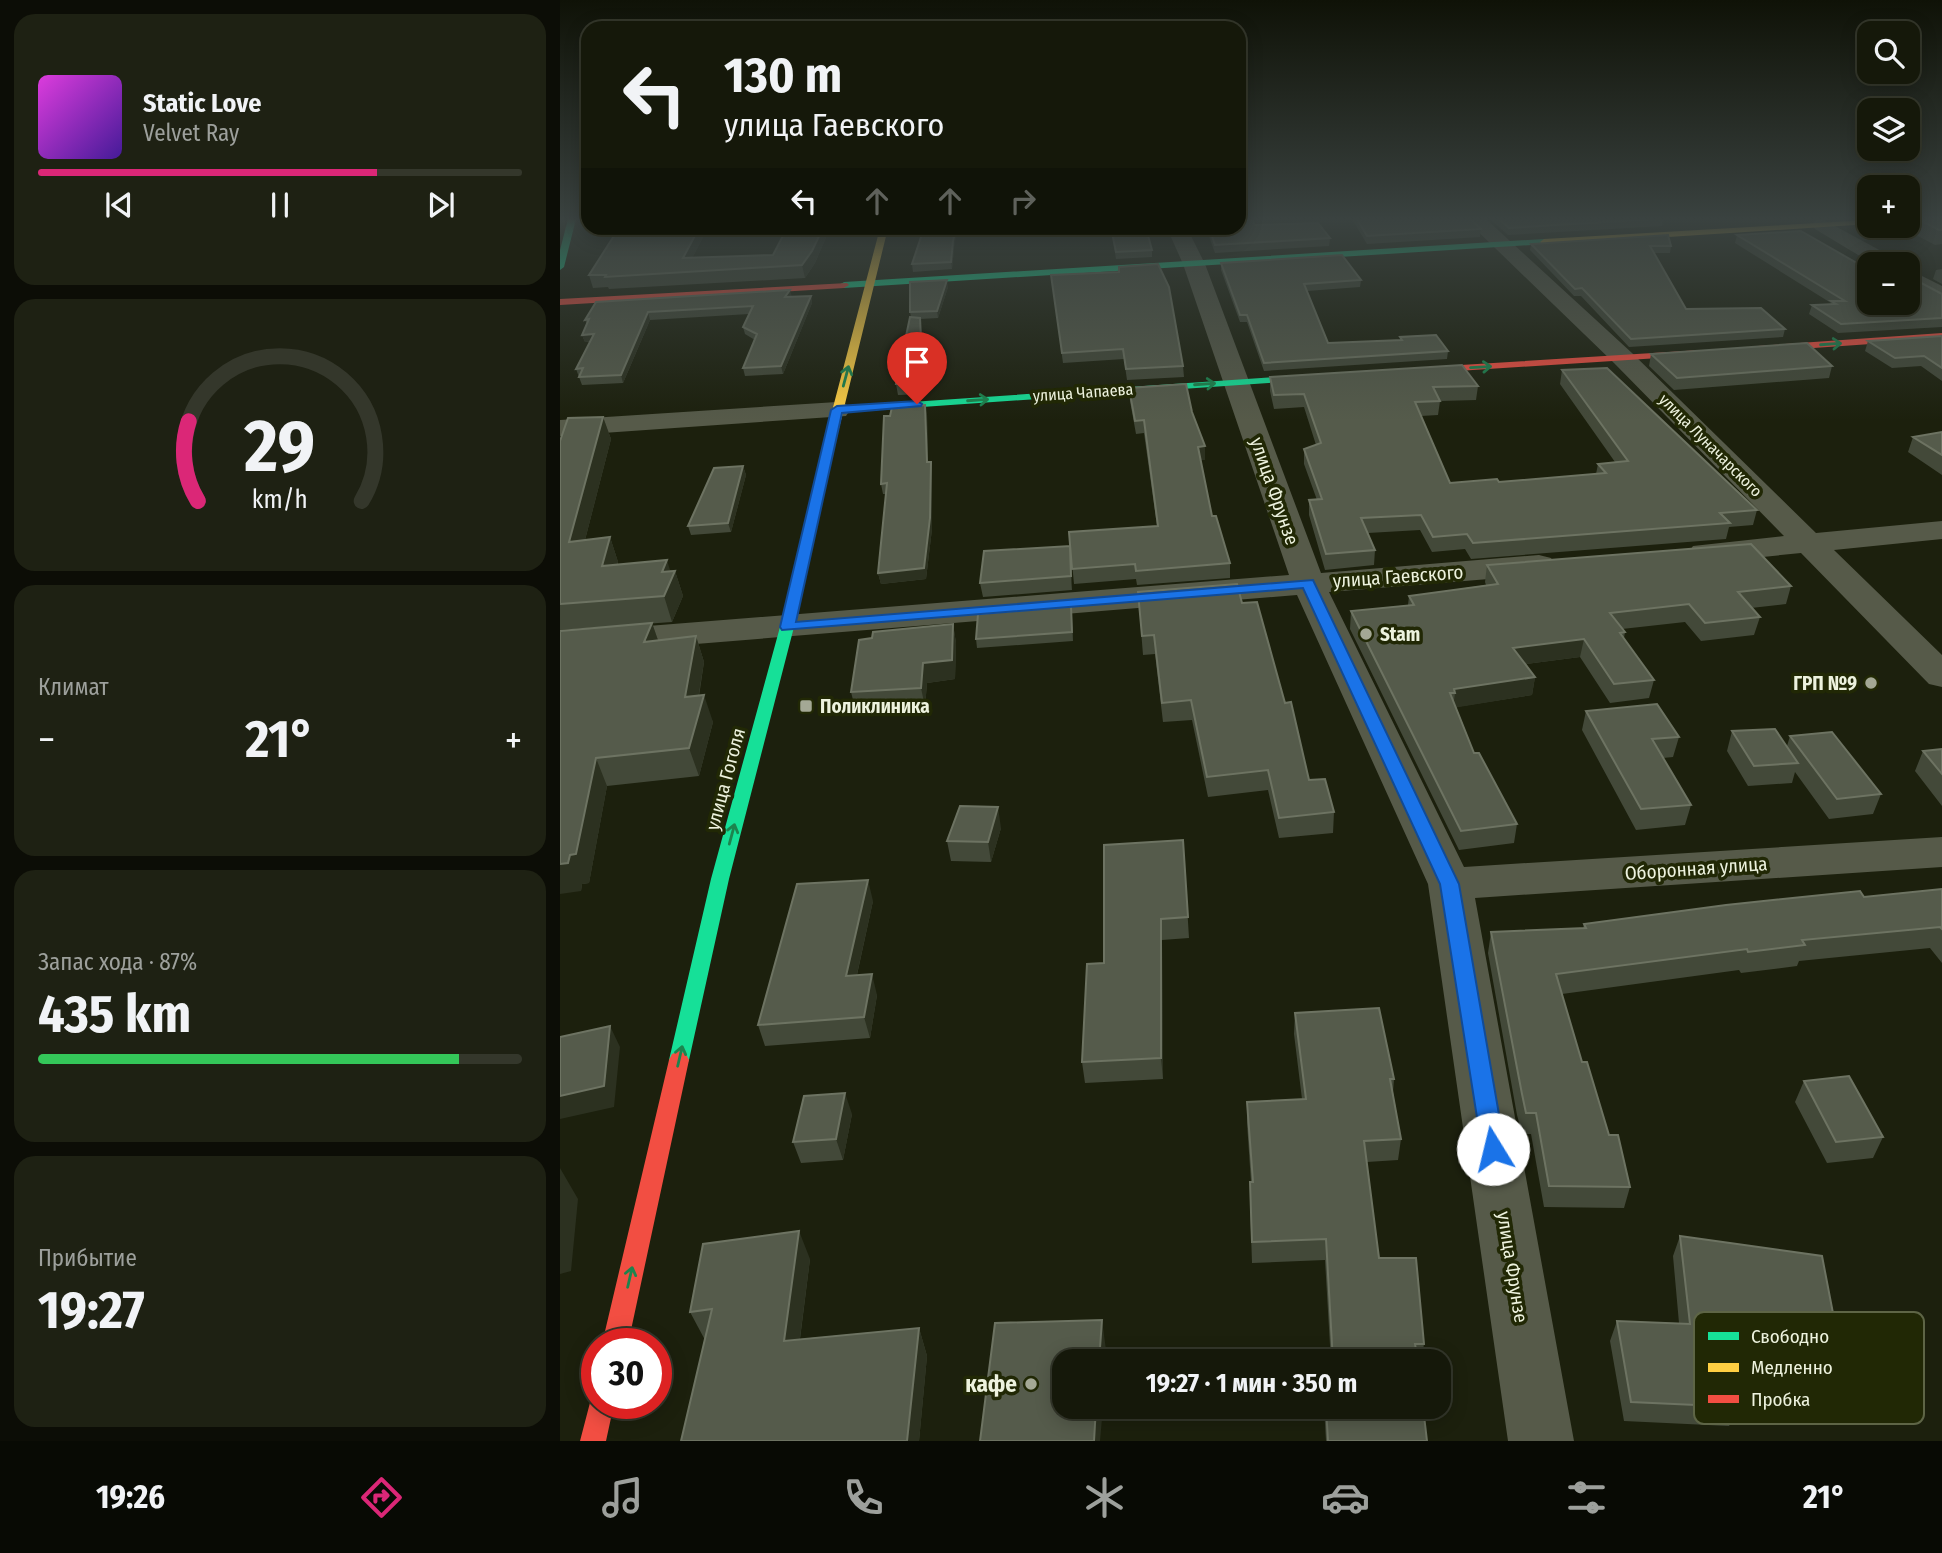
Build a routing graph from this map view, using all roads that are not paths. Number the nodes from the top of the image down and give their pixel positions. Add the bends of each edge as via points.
1 (831, 286) edge
2 (869, 286) edge
3 (1200, 286) edge
4 (1547, 286) edge
5 (1926, 286) edge
6 (1942, 296) edge
7 (560, 302) edge
8 (1942, 336) edge
9 (1748, 350) edge
10 (1720, 352) edge
11 (1623, 358) junction
12 (1402, 372) edge
13 (1333, 376) edge
14 (1237, 382) junction
15 (837, 410) junction
16 (560, 428) edge
17 (1942, 530) edge
18 (1811, 544) junction
19 (1675, 555) edge
20 (1566, 563) edge
21 (1308, 583) junction
22 (787, 627) junction
23 (560, 645) edge
24 (1942, 676) edge
25 (1942, 852) edge
26 (1450, 884) junction
27 (619, 1328) edge
28 (598, 1419) edge
29 (593, 1441) edge
30 (1541, 1441) edge

1 - 7 street
15 -> 2 street, улица Гоголя
3 - 14 street, улица Фрунзе
4 - 11 street, улица Луначарского
5 - 6 street
9 -> 8 street
10 - 11 street
12 -> 11 street
11 - 18 street, улица Луначарского
13 - 14 street, улица Чапаева
15 -> 14 street, улица Чапаева
14 - 21 street, улица Фрунзе
15 - 16 street, улица Чапаева
15 - 22 street, улица Гоголя
17 - 18 street
18 - 19 street
18 - 24 street, улица Луначарского
20 - 21 street, улица Гаевского
21 - 22 street, улица Гаевского
21 - 26 street, улица Фрунзе
22 - 23 street, улица Гаевского
27 -> 22 street, улица Гоголя via 720,879
25 - 26 street, Оборонная улица
26 - 30 street, улица Фрунзе
28 - 29 street

